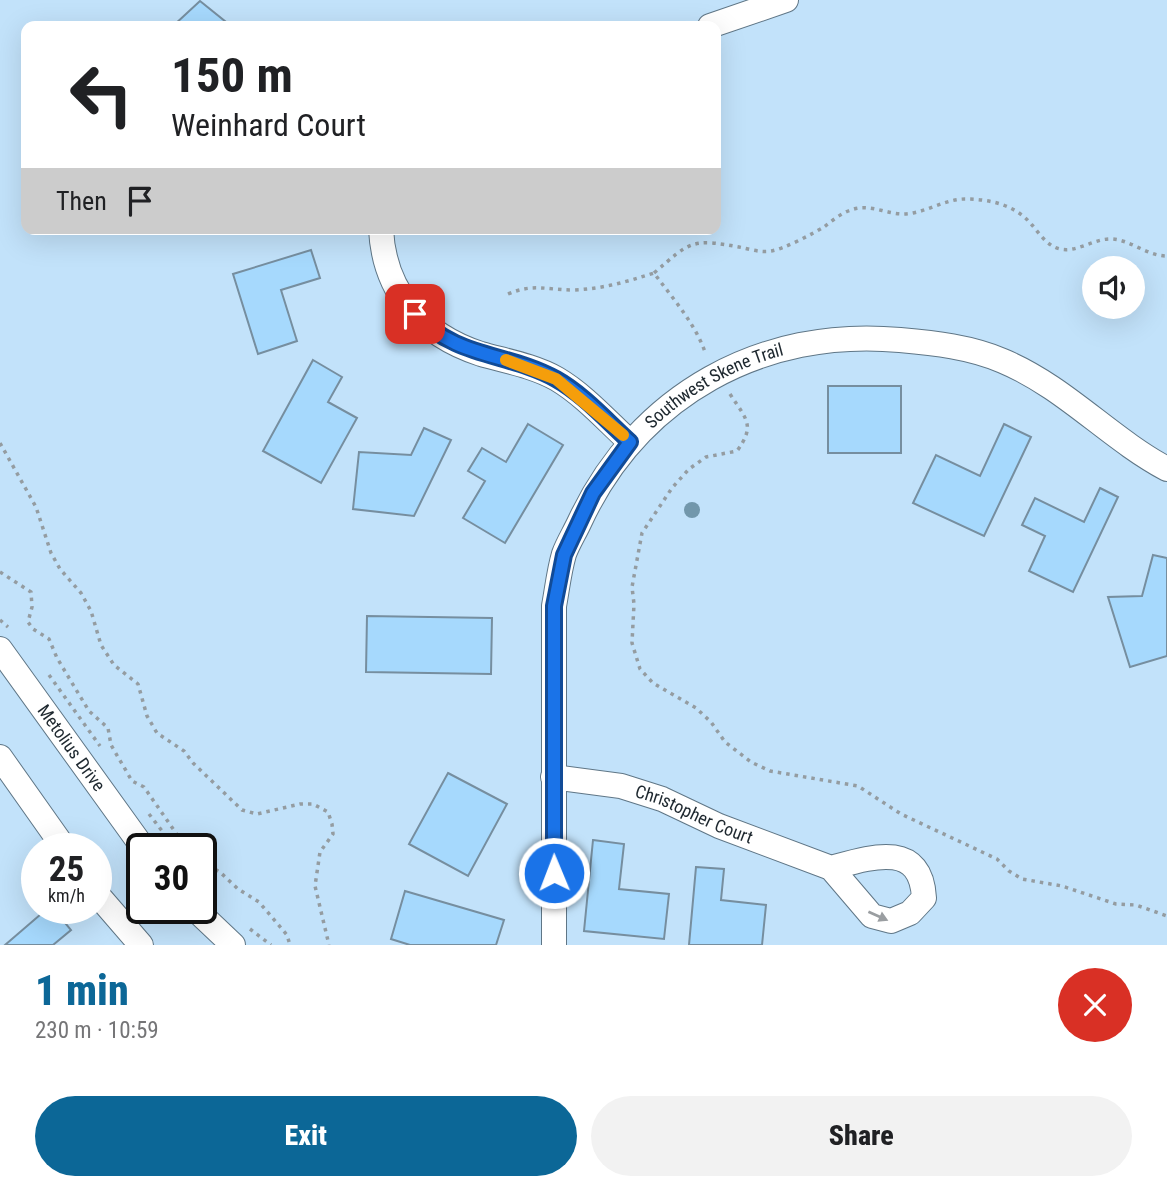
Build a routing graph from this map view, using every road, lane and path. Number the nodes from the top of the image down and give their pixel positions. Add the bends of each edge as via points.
1 (786, 0) edge
2 (721, 22) edge
3 (382, 235) edge
4 (1167, 256) edge
5 (654, 273) junction
6 (508, 294) dead end
7 (717, 374) junction
8 (630, 442) junction
9 (0, 443) edge
10 (1167, 469) edge
11 (0, 572) edge
12 (0, 649) edge
13 (0, 757) edge
14 (553, 777) junction
15 (54, 833) edge
16 (133, 833) edge
17 (176, 833) edge
18 (831, 868) dead end
19 (217, 871) edge
20 (112, 911) edge
21 (1167, 916) edge
22 (211, 924) edge
23 (141, 945) edge
24 (233, 945) edge
25 (290, 945) edge
26 (329, 945) edge
27 (554, 945) edge

1 - 2 street
3 - 8 street via 387,268 403,301 427,327 451,343 556,379
4 - 5 path via 1115,239 1060,249 1011,207 964,199 905,214 861,207 849,210 772,251 706,241 680,251
5 - 6 path via 612,286 572,290 525,286
5 - 7 path via 693,326
7 - 8 street, Southwest Skene Trail via 671,403
7 - 10 street, Southwest Skene Trail via 797,344 834,339 880,338 962,348 1003,361 1055,389
7 - 21 path via 746,418 747,438 737,451 706,457 689,468 642,533 632,587 632,643 640,669 653,683 696,708 725,742 770,771 858,786 901,814 997,859 1022,879
8 - 14 street, Southwest Skene Trail via 593,493 564,555 554,606
9 - 26 path via 29,491 51,553 81,593 114,665 138,684 157,733 184,751 242,810 257,814 313,804 328,812 333,834 320,852 315,886
11 - 17 path via 31,592 28,622 49,639 89,711 108,728 111,745 132,781 144,787
12 - 16 street, Metolius Drive
13 - 15 street
14 - 18 street, Christopher Court via 621,786 652,796
14 - 27 street, Southwest Skene Trail
19 - 25 path via 259,902
20 - 23 street
22 - 24 street

